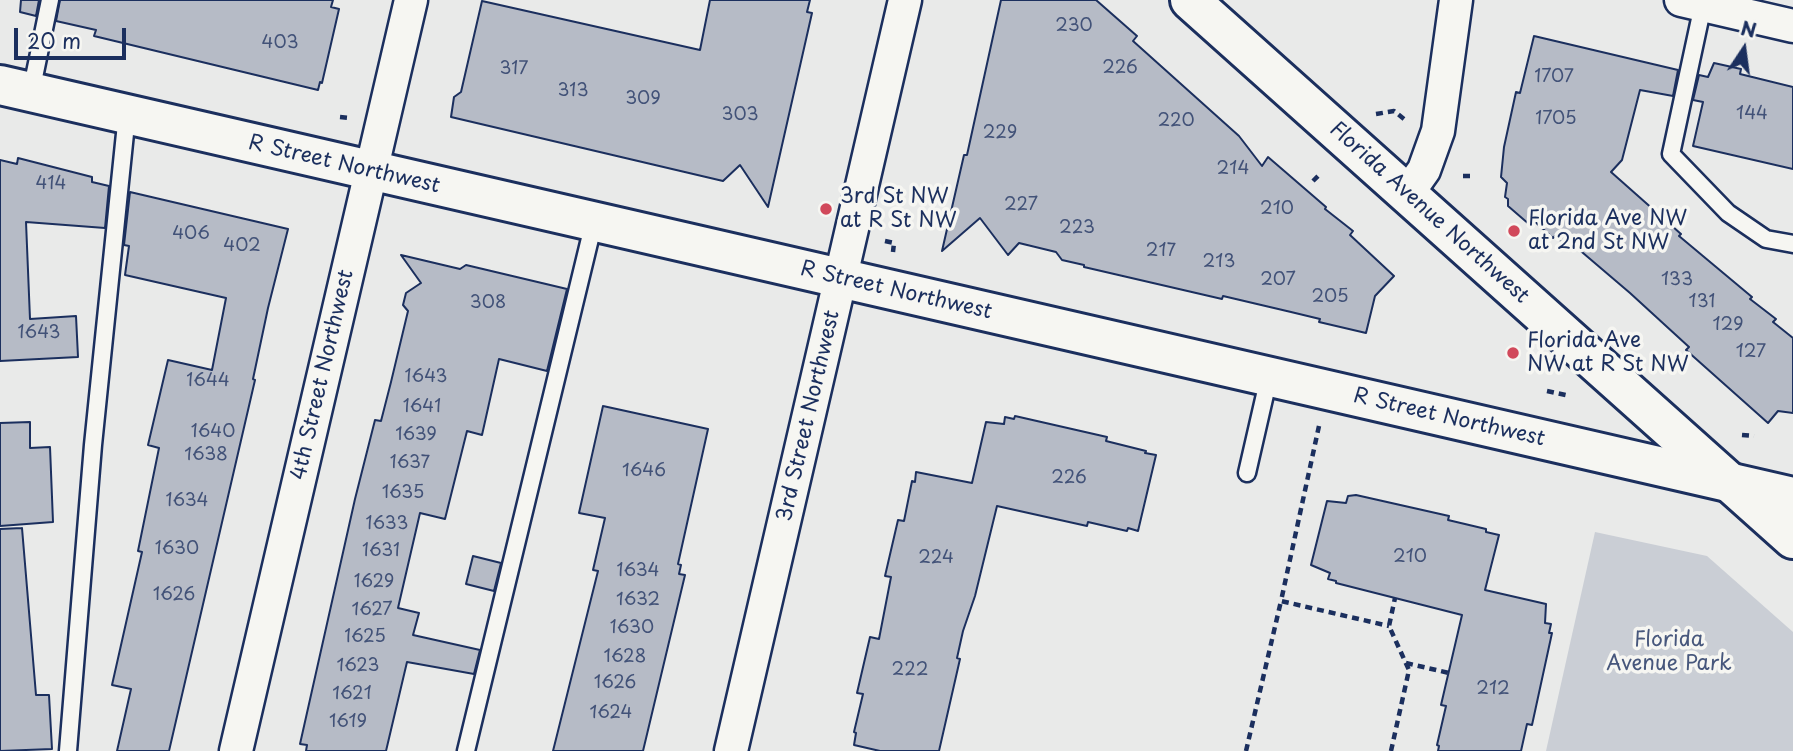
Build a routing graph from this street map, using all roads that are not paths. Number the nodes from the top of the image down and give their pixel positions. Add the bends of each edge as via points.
1 (50, 0) edge
2 (411, 0) edge
3 (905, 0) edge
4 (1190, 0) edge
5 (1456, 0) edge
6 (1692, 3) edge
7 (1793, 26) edge
8 (15, 89) edge
9 (127, 114) junction
10 (370, 170) junction
11 (1407, 194) junction
12 (594, 222) junction
13 (1793, 244) edge
14 (840, 279) junction
15 (1269, 377) junction
16 (1247, 473) dead end
17 (1726, 480) junction
18 (1793, 496) edge
19 (1793, 538) edge
20 (68, 751) edge
21 (236, 751) edge
22 (466, 751) edge
23 (731, 751) edge

1 - 8 lane
2 - 10 street, 4th Street Northwest
3 - 14 street, 3rd Street Northwest
4 - 11 street, Florida Avenue Northwest
5 - 11 street via 1438,131 1424,170
6 - 7 street
6 - 13 lane via 1671,154 1728,213 1766,239
8 - 9 street, R Street Northwest
9 - 10 street, R Street Northwest
9 - 20 lane
10 - 12 street, R Street Northwest
10 - 21 street, 4th Street Northwest
11 - 17 street, Florida Avenue Northwest
12 - 14 street, R Street Northwest
12 - 22 lane
14 - 15 street, R Street Northwest
14 - 23 street, 3rd Street Northwest
15 - 16 lane
15 - 17 street, R Street Northwest
17 - 18 street, R Street Northwest
17 - 19 street, Florida Avenue Northwest

